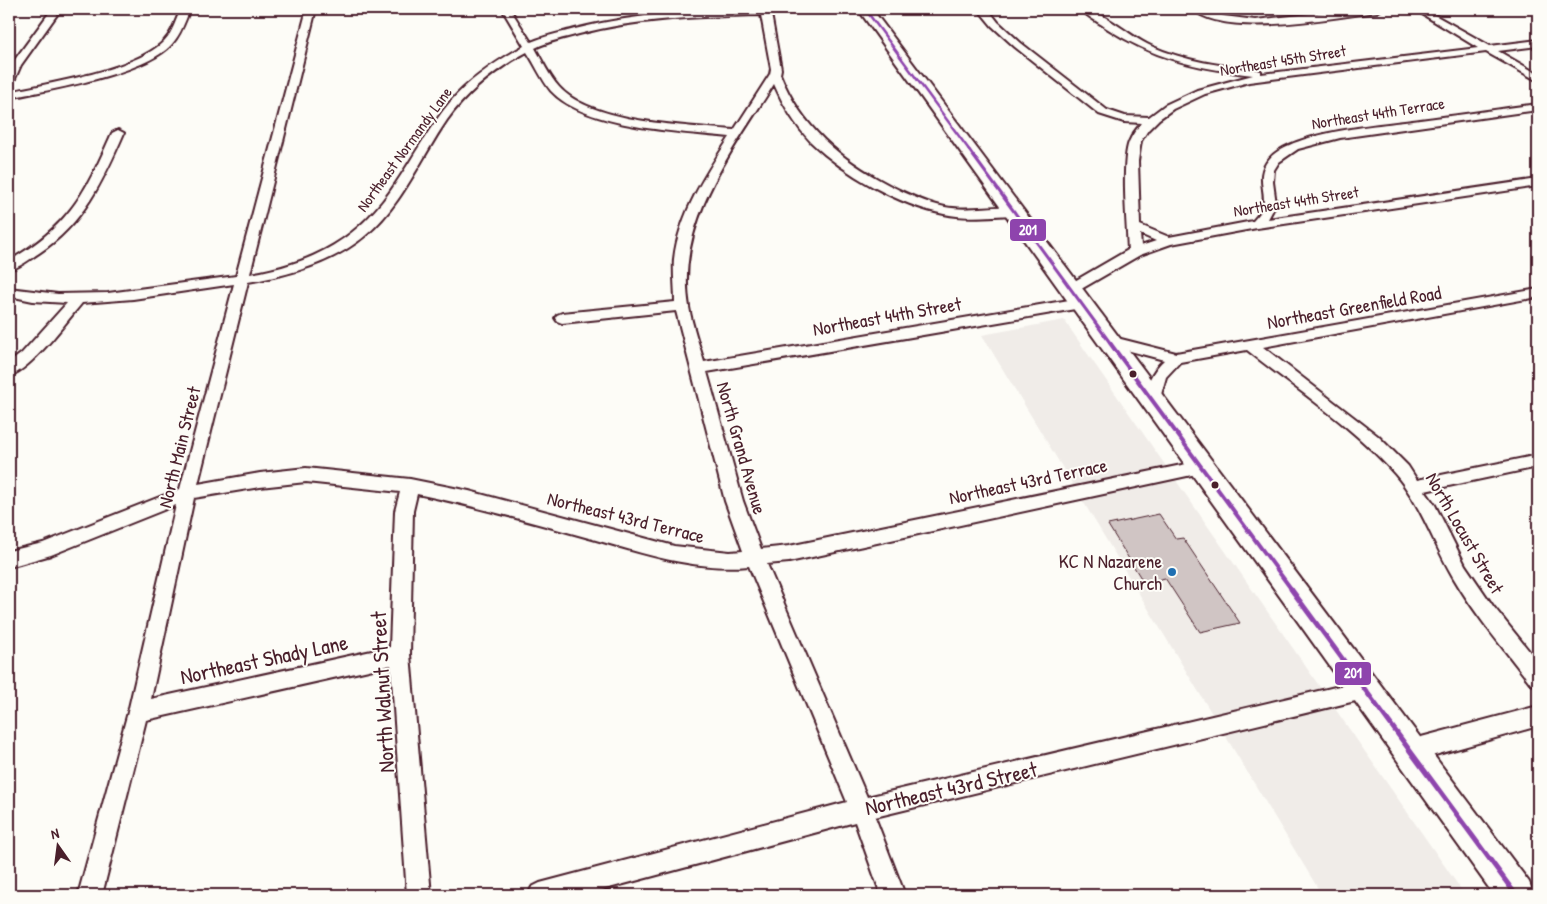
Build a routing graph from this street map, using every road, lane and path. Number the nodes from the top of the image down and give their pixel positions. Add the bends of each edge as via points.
1 (56, 9) edge
2 (185, 9) edge
3 (311, 9) edge
4 (506, 9) edge
5 (767, 9) edge
6 (810, 9) edge
7 (865, 9) edge
8 (983, 9) edge
9 (1085, 9) edge
10 (1197, 9) edge
11 (1377, 9) edge
12 (1418, 9) edge
13 (1538, 43) edge
14 (529, 48) junction
15 (1488, 49) junction
16 (1198, 64) junction
17 (775, 74) junction
18 (1282, 74) junction
19 (1538, 78) edge
20 (9, 81) edge
21 (1210, 89) junction
22 (763, 92) junction
23 (782, 92) junction
24 (9, 95) edge
25 (1538, 107) edge
26 (1102, 112) junction
27 (1150, 120) junction
28 (118, 133) dead end
29 (736, 134) junction
30 (1134, 142) junction
31 (1538, 183) edge
32 (1271, 205) junction
33 (1014, 211) junction
34 (1296, 218) junction
35 (1257, 224) junction
36 (1134, 227) junction
37 (1168, 241) junction
38 (1134, 252) junction
39 (9, 266) edge
40 (243, 279) junction
41 (9, 292) edge
42 (1538, 293) edge
43 (1076, 296) junction
44 (78, 299) junction
45 (682, 306) junction
46 (562, 318) dead end
47 (1109, 342) junction
48 (1251, 346) junction
49 (1176, 358) junction
50 (699, 368) junction
51 (9, 372) edge
52 (1153, 401) junction
53 (1538, 461) edge
54 (1201, 466) junction
55 (410, 486) junction
56 (1415, 487) junction
57 (187, 493) junction
58 (755, 558) junction
59 (9, 559) edge
60 (400, 654) junction
61 (1538, 677) edge
62 (1365, 690) junction
63 (138, 712) junction
64 (1538, 716) edge
65 (1410, 751) junction
66 (861, 809) junction
67 (90, 895) edge
68 (419, 895) edge
69 (540, 895) edge
70 (893, 895) edge
71 (1516, 895) edge

1 - 20 street via 16,65
2 - 24 street via 170,40 150,56 114,69
3 - 40 street, North Main Street
4 - 14 street
5 - 6 street, Northeast Normandy Lane via 782,12
5 - 14 street, Northeast Normandy Lane via 651,16 582,30
5 - 17 street
7 - 33 main road
8 - 26 street via 1018,46
9 - 16 street via 1134,41
10 - 11 street via 1222,19 1248,23
12 - 15 street
13 - 15 street, Northeast 45th Street
14 - 29 street via 555,89 589,111 650,125
14 - 40 street, Northeast Normandy Lane via 483,77 454,104 384,209 367,228 341,247 306,264
15 - 18 street, Northeast 45th Street
15 - 19 street
16 - 18 street
16 - 21 street via 1216,80
17 - 22 street, North Grand Avenue
17 - 23 street
18 - 21 street, Northeast 45th Street
21 - 27 street, Northeast 45th Street
22 - 23 street
22 - 29 street, North Grand Avenue
23 - 33 street via 791,109 816,139 848,164 895,192 946,212
25 - 32 street, Northeast 44th Terrace via 1340,135 1301,145 1278,156 1271,166 1267,179
26 - 27 street via 1124,119
26 - 30 street
27 - 30 street, Northeast 45th Street
28 - 39 street via 80,208 52,238
29 - 45 street, North Grand Avenue via 713,172 689,224 681,259
30 - 36 street
31 - 34 street, Northeast 44th Street
32 - 34 street
32 - 35 street
33 - 43 main road
34 - 35 street, Northeast 44th Street
35 - 37 street, Northeast 44th Street
36 - 37 street
36 - 38 street
37 - 38 street, Northeast 44th Street
38 - 43 street, Northeast 44th Street
40 - 44 street, Northeast Normandy Lane
40 - 57 street, North Main Street
41 - 44 street, Northeast Normandy Lane
42 - 48 street, Northeast Greenfield Road
43 - 47 main road
43 - 50 street, Northeast 44th Street
44 - 51 street via 28,357
45 - 46 street
45 - 50 street, North Grand Avenue
47 - 49 street, Northeast Greenfield Road
47 - 52 main road
48 - 49 street, Northeast Greenfield Road
48 - 56 street, North Locust Street via 1372,440
49 - 52 street via 1163,368 1156,380
50 - 58 street, North Grand Avenue via 734,501
52 - 54 main road
53 - 56 street
54 - 58 street, Northeast 43rd Terrace via 789,554
54 - 62 main road
55 - 57 street, Northeast 43rd Terrace via 306,475
55 - 58 street, Northeast 43rd Terrace via 469,498 674,554 730,560
55 - 60 street, North Walnut Street via 404,511
56 - 61 street, North Locust Street via 1459,571 1486,612
57 - 59 street, Northeast 43rd Terrace via 46,550
57 - 63 street, North Main Street
58 - 66 street, North Grand Avenue
60 - 63 street, Northeast Shady Lane
60 - 68 street, North Walnut Street
62 - 65 main road
62 - 66 street, Northeast 43rd Street
63 - 67 street, North Main Street
64 - 65 street
65 - 71 main road
66 - 69 street, Northeast 43rd Street
66 - 70 street, North Grand Avenue

